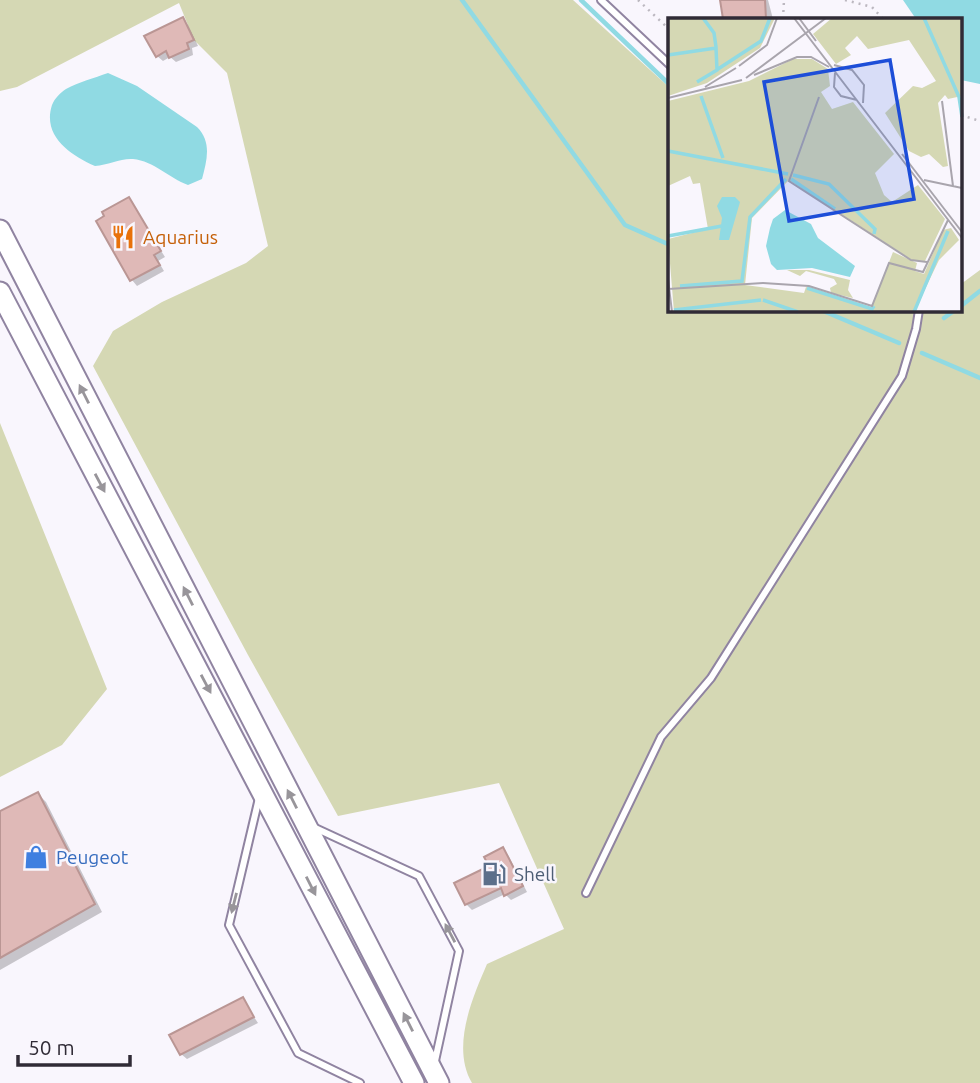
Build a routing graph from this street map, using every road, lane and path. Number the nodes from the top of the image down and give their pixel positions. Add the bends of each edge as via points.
1 (601, 0) edge
2 (638, 0) edge
3 (784, 0) edge
4 (845, 0) edge
5 (783, 18) edge
6 (882, 18) edge
7 (668, 28) edge
8 (668, 63) edge
9 (962, 115) edge
10 (980, 121) edge
11 (0, 230) edge
12 (0, 292) edge
13 (919, 312) edge
14 (261, 789) junction
15 (304, 823) junction
16 (586, 893) dead end
17 (436, 1076) edge
18 (360, 1083) edge
19 (414, 1083) edge

1 - 8 lane
2 - 7 path
3 - 5 path
4 - 6 path via 872,7
9 - 10 path
15 -> 11 main road
12 -> 14 main road
13 - 16 lane via 902,376 711,678 661,737
14 -> 18 lane via 229,925 298,1053
14 -> 19 main road
17 -> 15 main road
17 -> 15 lane via 460,951 419,876

